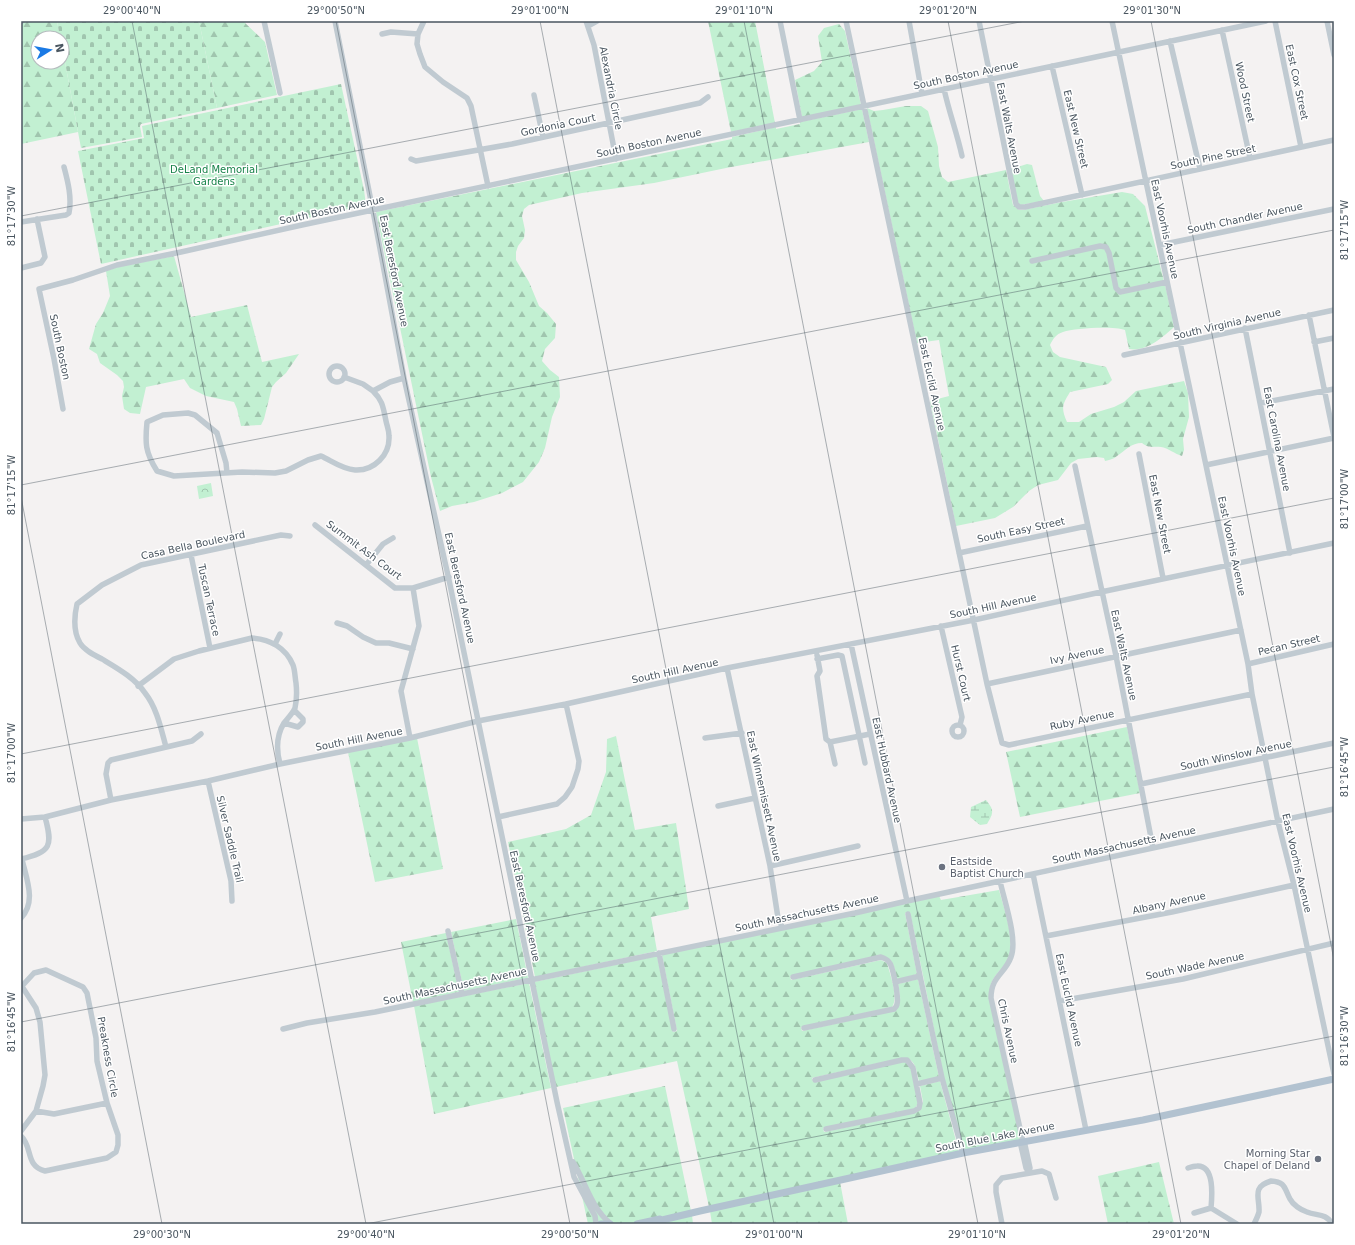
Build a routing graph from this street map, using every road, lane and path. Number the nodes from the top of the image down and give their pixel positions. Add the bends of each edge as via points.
1 (264, 21) edge
2 (335, 21) edge
3 (424, 21) edge
4 (597, 21) edge
5 (780, 21) edge
6 (846, 21) edge
7 (909, 21) edge
8 (980, 21) edge
9 (1112, 21) edge
10 (1266, 21) edge
11 (1275, 21) edge
12 (1327, 21) edge
13 (587, 23) edge
14 (1249, 23) edge
15 (1222, 30) junction
16 (382, 34) dead end
17 (418, 34) junction
18 (1170, 41) junction
19 (1118, 52) junction
20 (1334, 55) edge
21 (1052, 66) junction
22 (990, 80) junction
23 (944, 89) junction
24 (280, 93) dead end
25 (922, 94) junction
26 (534, 95) dead end
27 (708, 97) dead end
28 (864, 106) junction
29 (800, 120) junction
30 (608, 123) junction
31 (543, 137) junction
32 (1334, 140) edge
33 (1301, 147) junction
34 (481, 149) junction
35 (962, 156) dead end
36 (1250, 158) junction
37 (411, 159) dead end
38 (616, 159) junction
39 (64, 167) dead end
40 (1200, 169) junction
41 (1146, 181) junction
42 (488, 186) junction
43 (1082, 195) junction
44 (1025, 207) joint
45 (1334, 209) edge
46 (373, 211) junction
47 (37, 219) junction
48 (21, 222) edge
49 (1160, 245) junction
50 (1032, 261) dead end
51 (21, 268) edge
52 (1167, 282) junction
53 (39, 289) joint
54 (1334, 310) edge
55 (1309, 315) junction
56 (1245, 328) junction
57 (1334, 338) edge
58 (1314, 342) junction
59 (1180, 343) junction
60 (1124, 355) dead end
61 (344, 377) dead end
62 (404, 378) junction
63 (1334, 388) edge
64 (373, 391) junction
65 (1324, 391) junction
66 (1261, 403) junction
67 (63, 409) dead end
68 (1334, 438) edge
69 (1270, 452) junction
70 (1140, 454) dead end
71 (1206, 465) junction
72 (1075, 466) dead end
73 (227, 473) junction
74 (315, 524) dead end
75 (1087, 526) junction
76 (290, 536) dead end
77 (393, 538) dead end
78 (1334, 543) edge
79 (959, 553) junction
80 (1290, 553) junction
81 (191, 555) junction
82 (366, 565) junction
83 (1227, 565) junction
84 (449, 577) junction
85 (1164, 578) junction
86 (413, 588) junction
87 (1101, 592) junction
88 (974, 620) junction
89 (337, 623) dead end
90 (941, 626) junction
91 (1241, 630) junction
92 (280, 634) dead end
93 (274, 644) junction
94 (851, 644) junction
95 (1334, 644) edge
96 (210, 648) junction
97 (412, 649) junction
98 (816, 651) junction
99 (1116, 656) junction
100 (818, 659) junction
101 (1248, 664) junction
102 (727, 668) junction
103 (987, 684) junction
104 (138, 686) junction
105 (1252, 694) junction
106 (566, 704) junction
107 (294, 710) junction
108 (1128, 720) junction
109 (478, 722) junction
110 (284, 723) junction
111 (960, 725) dead end
112 (742, 733) junction
113 (201, 734) dead end
114 (870, 734) junction
115 (859, 736) junction
116 (410, 738) junction
117 (705, 738) dead end
118 (830, 742) junction
119 (1334, 743) edge
120 (1009, 745) joint
121 (166, 747) junction
122 (1265, 758) junction
123 (865, 763) dead end
124 (280, 764) junction
125 (835, 764) dead end
126 (208, 781) junction
127 (1141, 784) junction
128 (755, 798) junction
129 (111, 800) junction
130 (718, 806) dead end
131 (1334, 809) edge
132 (45, 816) junction
133 (498, 817) junction
134 (21, 819) edge
135 (1278, 822) junction
136 (858, 846) dead end
137 (1153, 848) junction
138 (21, 859) edge
139 (770, 866) junction
140 (1033, 874) junction
141 (1000, 881) junction
142 (1294, 885) junction
143 (232, 901) dead end
144 (906, 901) junction
145 (908, 914) dead end
146 (21, 918) edge
147 (782, 928) junction
148 (448, 931) dead end
149 (1046, 936) junction
150 (1334, 943) edge
151 (1308, 950) junction
152 (659, 953) junction
153 (920, 976) junction
154 (793, 977) dead end
155 (531, 980) junction
156 (895, 982) junction
157 (22, 985) edge
158 (462, 994) junction
159 (1060, 1001) junction
160 (804, 1028) dead end
161 (283, 1029) dead end
162 (674, 1029) dead end
163 (1334, 1074) edge
164 (942, 1078) junction
165 (1334, 1079) edge
166 (815, 1080) dead end
167 (917, 1084) junction
168 (107, 1102) junction
169 (36, 1110) junction
170 (826, 1129) dead end
171 (21, 1130) edge
172 (1086, 1130) junction
173 (21, 1136) edge
174 (1023, 1143) junction
175 (962, 1153) junction
176 (571, 1158) junction
177 (1188, 1168) dead end
178 (1028, 1172) junction
179 (1056, 1198) dead end
180 (1211, 1208) junction
181 (1194, 1213) dead end
182 (658, 1222) edge
183 (596, 1224) edge
184 (601, 1224) edge
185 (611, 1224) edge
186 (637, 1224) edge
187 (1002, 1224) edge
188 (1237, 1224) edge
189 (1254, 1224) edge
190 (1332, 1224) edge

1 - 24 street
2 - 46 street, East Beresford Avenue
3 - 17 street
4 - 13 street
5 - 29 street
6 - 28 street, East Euclid Avenue
7 - 25 street
8 - 22 street, East Walts Avenue
9 - 19 street, East Voorhis Avenue
10 - 14 street, South Boston Avenue
11 - 33 street, East Cox Street
12 - 20 street
13 - 30 street, Alexandria Circle via 594,45
14 - 15 street, South Boston Avenue
15 - 18 street, South Boston Avenue
15 - 36 street, Wood Street
16 - 17 street
17 - 34 street via 417,44 425,67 467,98
18 - 19 street, South Boston Avenue
18 - 40 street
19 - 21 street, South Boston Avenue
19 - 41 street, East Voorhis Avenue
21 - 22 street, South Boston Avenue
21 - 43 street, East New Street
22 - 23 street, South Boston Avenue
22 - 44 street, East Walts Avenue via 1016,204
23 - 25 street, South Boston Avenue
23 - 35 street
25 - 28 street, South Boston Avenue
26 - 31 street
27 - 30 street, Gordonia Court via 700,103
28 - 29 street, South Boston Avenue
28 - 79 street, East Euclid Avenue
29 - 38 street, South Boston Avenue
30 - 31 street, Gordonia Court
30 - 38 street, Alexandria Circle
31 - 34 street, Gordonia Court
32 - 33 street, South Pine Street
33 - 36 street, South Pine Street
34 - 37 street, Gordonia Court via 416,162
34 - 42 street
36 - 40 street, South Pine Street
38 - 42 street, South Boston Avenue
39 - 47 street via 68,185 69,213
40 - 41 street, South Pine Street
41 - 43 street, South Pine Street
41 - 49 street, East Voorhis Avenue
42 - 46 street, South Boston Avenue
43 - 44 street, South Pine Street
45 - 49 street, South Chandler Avenue
46 - 53 street, South Boston Avenue via 117,265
46 - 62 street, East Beresford Avenue
47 - 48 street
47 - 51 street via 45,257 41,262
49 - 52 street, East Voorhis Avenue
50 - 52 street via 1100,246 1106,247 1109,253 1116,288 1120,292
52 - 59 street, East Voorhis Avenue
53 - 67 street, South Boston
54 - 55 street, South Virginia Avenue
55 - 56 street, South Virginia Avenue
55 - 58 street
56 - 59 street, South Virginia Avenue
56 - 66 street, East Carolina Avenue
57 - 58 street
58 - 65 street
59 - 60 street, South Virginia Avenue
59 - 71 street, East Voorhis Avenue
61 - 64 street
62 - 64 street
62 - 84 street, East Beresford Avenue
63 - 65 street
64 - 73 street via 383,406 390,437 384,457 374,465 360,470 345,469 321,456 281,472
65 - 66 street
65 - 68 street
66 - 69 street, East Carolina Avenue
68 - 69 street
69 - 71 street
69 - 80 street, East Carolina Avenue
70 - 85 street, East New Street
71 - 83 street, East Voorhis Avenue
72 - 75 street, East Walts Avenue
73 - 73 street via 174,476 157,471 149,457 145,438 147,422 163,415 195,415 217,434
74 - 82 street, Summit Ash Court
75 - 79 street, South Easy Street
75 - 87 street, East Walts Avenue
76 - 81 street, Casa Bella Boulevard via 281,535
77 - 82 street via 382,544
78 - 80 street, South Hill Avenue
79 - 88 street, East Euclid Avenue
80 - 83 street, South Hill Avenue
81 - 96 street, Tuscan Terrace
81 - 104 street, Casa Bella Boulevard via 141,565 102,586 77,604 74,614 75,632 80,644 126,674
82 - 86 street, Summit Ash Court via 395,588
83 - 85 street, South Hill Avenue
83 - 91 street, East Voorhis Avenue
84 - 86 street, Summit Ash Court
84 - 109 street, East Beresford Avenue
85 - 87 street, South Hill Avenue
86 - 97 street via 419,626
87 - 88 street, South Hill Avenue
87 - 99 street, East Walts Avenue
88 - 90 street, South Hill Avenue
88 - 103 street, East Euclid Avenue
89 - 97 street via 376,643 389,643
90 - 94 street, South Hill Avenue
90 - 111 street, Hurst Court via 962,717
91 - 99 street, Ivy Avenue
91 - 101 street, East Voorhis Avenue
92 - 93 street
93 - 96 street via 252,638
93 - 107 street via 284,652 294,666 297,697
94 - 98 street, South Hill Avenue
94 - 114 street, East Hubbard Avenue
95 - 101 street, Pecan Street
96 - 104 street via 174,659
97 - 116 street via 401,691
98 - 100 street
98 - 102 street, South Hill Avenue
99 - 103 street, Ivy Avenue
99 - 108 street, East Walts Avenue
100 - 115 street via 842,656
100 - 118 street via 820,671 817,676 826,739
101 - 105 street, East Voorhis Avenue
102 - 106 street, South Hill Avenue
102 - 112 street, East Winnemissett Avenue
103 - 120 street, East Euclid Avenue via 1002,743
104 - 121 street, Casa Bella Boulevard via 145,692 158,717
105 - 108 street, Ruby Avenue
105 - 122 street, East Voorhis Avenue
106 - 109 street, South Hill Avenue
106 - 133 street via 579,761 572,787 557,804
107 - 110 street
107 - 110 street via 303,719 301,725 298,727
108 - 120 street, Ruby Avenue
108 - 127 street, East Walts Avenue
109 - 116 street, South Hill Avenue
109 - 133 street, East Beresford Avenue
110 - 124 street via 277,741
112 - 117 street
112 - 128 street, East Winnemissett Avenue
113 - 121 street via 192,741
114 - 115 street
114 - 144 street, East Hubbard Avenue
115 - 118 street
115 - 123 street
116 - 124 street, South Hill Avenue
118 - 125 street
119 - 122 street, South Winslow Avenue
121 - 129 street via 108,763 106,774
122 - 127 street, South Winslow Avenue
122 - 135 street, East Voorhis Avenue
124 - 126 street, South Hill Avenue
126 - 129 street, South Hill Avenue
126 - 143 street, Silver Saddle Trail via 231,881
127 - 137 street, East Walts Avenue
128 - 130 street
128 - 139 street, East Winnemissett Avenue
129 - 132 street, South Hill Avenue
131 - 135 street, South Massachusetts Avenue
132 - 134 street, South Hill Avenue
132 - 138 street via 50,840 46,848 36,855
133 - 155 street, East Beresford Avenue
135 - 137 street, South Massachusetts Avenue
135 - 142 street, East Voorhis Avenue
136 - 139 street
137 - 140 street, South Massachusetts Avenue
138 - 146 street via 30,901
139 - 147 street, East Winnemissett Avenue via 778,918
140 - 141 street, South Massachusetts Avenue
140 - 149 street, East Euclid Avenue
141 - 144 street, South Massachusetts Avenue
141 - 174 street, Chris Avenue via 1013,946 1009,961 994,982 991,992
142 - 149 street, Albany Avenue
142 - 151 street, East Voorhis Avenue
144 - 147 street, South Massachusetts Avenue
145 - 153 street
147 - 152 street, South Massachusetts Avenue
148 - 158 street
149 - 159 street, East Euclid Avenue
150 - 151 street, South Wade Avenue
151 - 159 street, South Wade Avenue via 1183,979
151 - 163 street, East Voorhis Avenue
152 - 155 street, South Massachusetts Avenue
152 - 162 street
153 - 156 street
153 - 164 street
154 - 156 street via 881,957 890,962
155 - 158 street, South Massachusetts Avenue
155 - 176 street, East Beresford Avenue via 558,1110
156 - 160 street via 898,998 894,1009
157 - 168 street, Preakness Circle via 34,973 46,970 83,987 87,993 96,1038 97,1061
157 - 169 street via 36,1008 40,1022 45,1075
158 - 161 street, South Massachusetts Avenue
159 - 172 street, East Euclid Avenue
164 - 167 street
164 - 175 street
165 - 172 main road, South Blue Lake Avenue
166 - 167 street via 907,1060 913,1068
167 - 170 street via 920,1103 914,1111
168 - 169 street via 54,1114
168 - 173 street, Preakness Circle via 118,1135 118,1145 116,1152 107,1158 45,1171 33,1164 26,1140
169 - 171 street
172 - 174 main road, South Blue Lake Avenue
174 - 175 main road, South Blue Lake Avenue
174 - 178 street, Chris Avenue via 1030,1168
175 - 182 main road, South Blue Lake Avenue
176 - 183 street, East Beresford Avenue via 574,1177 595,1216
176 - 185 street, East Beresford Avenue via 593,1203
177 - 180 street via 1198,1165 1208,1172 1212,1192
178 - 179 street via 1042,1171 1049,1174
178 - 187 street via 1002,1178 996,1185
180 - 181 street
180 - 188 street
182 - 186 main road, South Blue Lake Avenue via 658,1219
184 - 185 main road
189 - 190 street via 1258,1214 1258,1192 1261,1186 1271,1181 1282,1184 1294,1204 1307,1212 1325,1216

